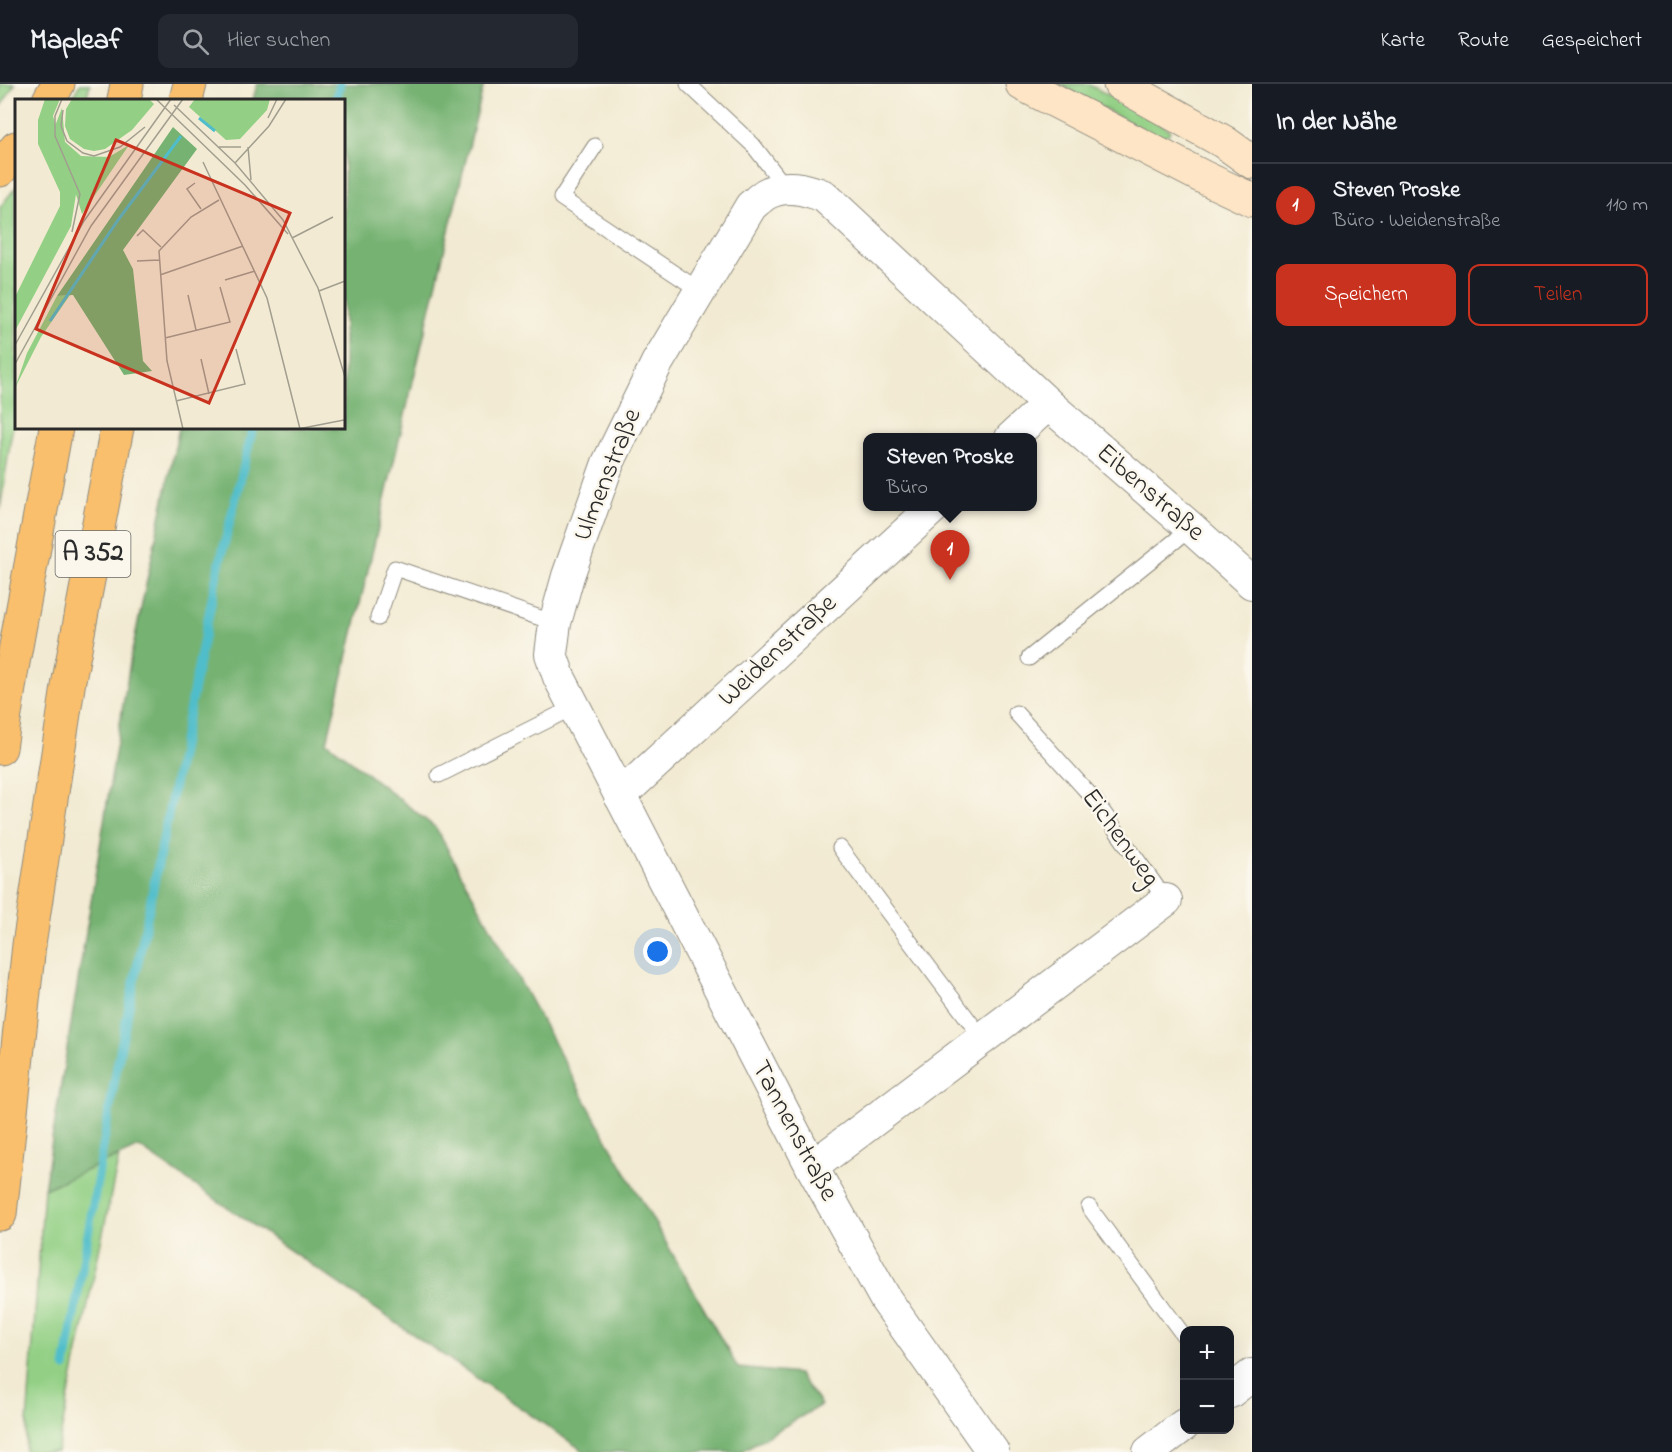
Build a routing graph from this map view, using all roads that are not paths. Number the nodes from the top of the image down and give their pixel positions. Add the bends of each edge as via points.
1 (58, 84) edge
2 (128, 84) edge
3 (190, 84) edge
4 (688, 84) edge
5 (1022, 84) edge
6 (1120, 84) edge
7 (50, 99) edge
8 (124, 99) edge
9 (186, 99) edge
10 (596, 146) dead end
11 (15, 149) edge
12 (1252, 162) edge
13 (0, 170) edge
14 (786, 188) junction
15 (1252, 200) edge
16 (699, 290) junction
17 (1048, 404) junction
18 (56, 429) edge
19 (117, 429) edge
20 (1016, 433) edge
21 (931, 511) edge
22 (1191, 528) junction
23 (1252, 584) edge
24 (378, 618) dead end
25 (555, 623) junction
26 (1029, 658) dead end
27 (574, 707) junction
28 (1016, 713) dead end
29 (0, 748) edge
30 (440, 775) dead end
31 (620, 796) junction
32 (840, 848) dead end
33 (1166, 900) joint
34 (981, 1038) junction
35 (812, 1167) junction
36 (1089, 1207) dead end
37 (0, 1214) edge
38 (1180, 1329) edge
39 (1252, 1375) edge
40 (1234, 1389) edge
41 (1180, 1429) edge
42 (993, 1452) edge
43 (1149, 1452) edge

1 - 7 highway
2 - 8 highway
3 - 9 highway
4 - 14 lane via 753,145
5 - 15 main road
6 - 12 main road
10 - 16 lane via 561,198
11 - 13 highway
14 - 16 street, Ulmenstraße via 768,193 751,206
14 - 17 street via 824,196
16 - 25 street, Ulmenstraße via 657,363 608,463
17 - 20 street
17 - 22 street, Eibenstraße
18 - 29 highway, A 352
19 - 37 highway, A 352 via 69,680 29,945
21 - 31 street, Weidenstraße
22 - 23 street, Eibenstraße
22 - 26 lane
24 - 25 lane via 395,568
25 - 27 street, Ulmenstraße via 551,654
27 - 30 lane
27 - 31 street, Ulmenstraße
28 - 33 lane, Eichenweg via 1093,798
31 - 35 street, Tannenstraße
32 - 34 lane
33 - 34 street, Eichenweg
34 - 35 street, Eichenweg
35 - 42 street, Tannenstraße via 886,1300
36 - 38 lane
39 - 40 street
41 - 43 street

